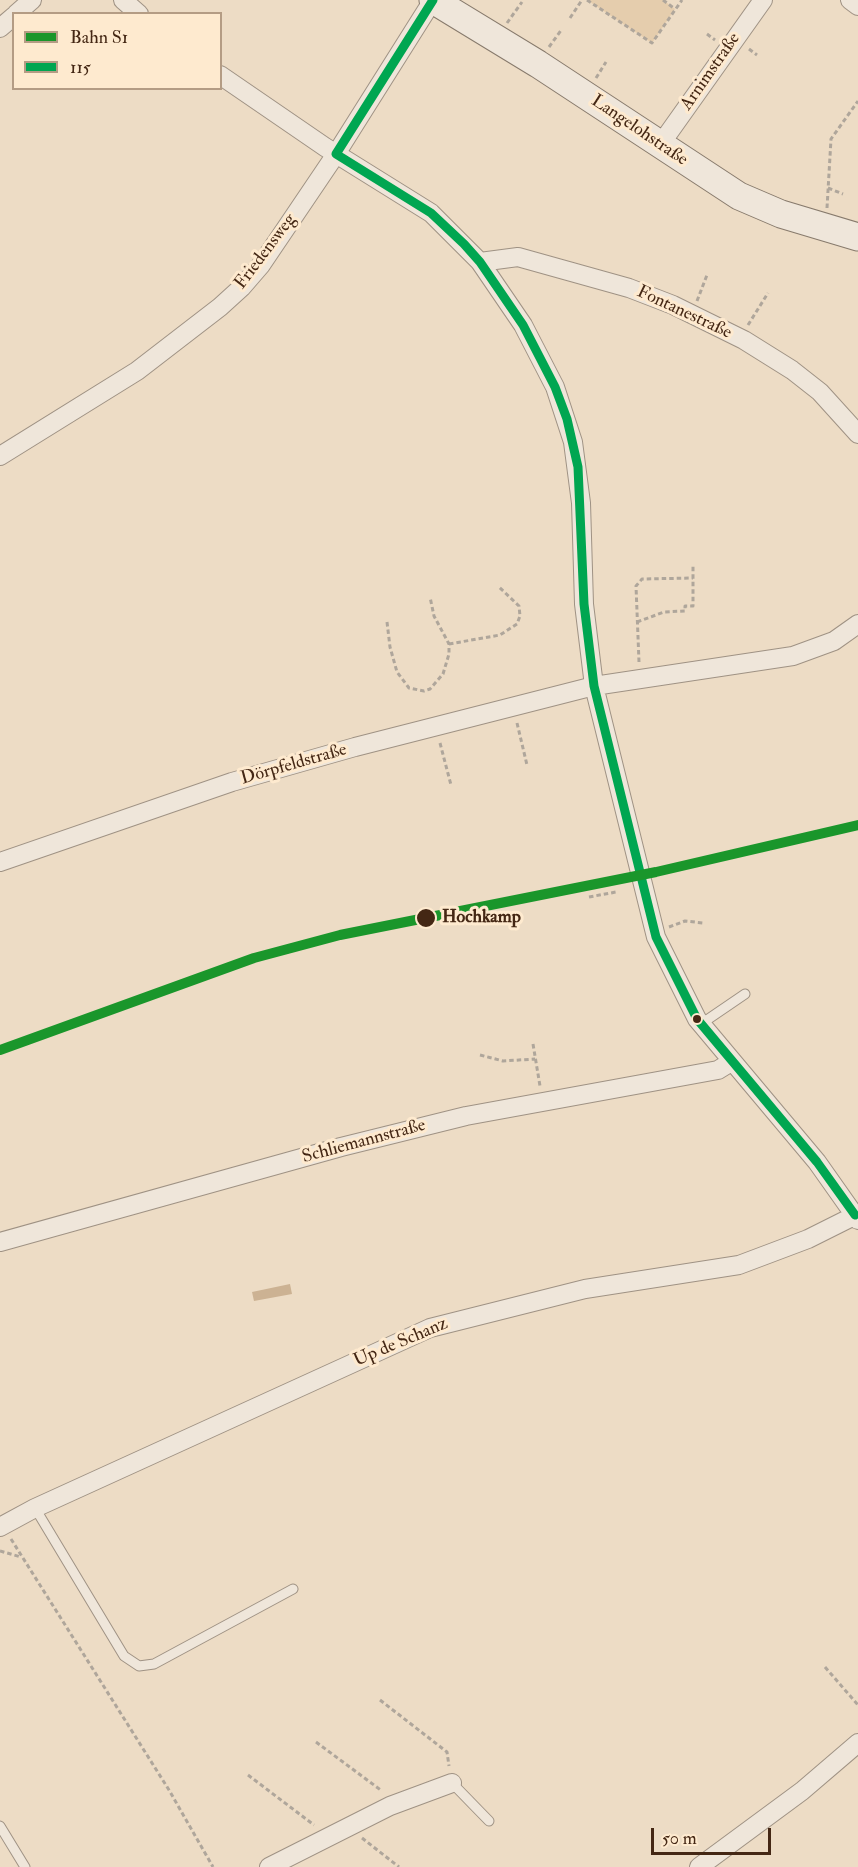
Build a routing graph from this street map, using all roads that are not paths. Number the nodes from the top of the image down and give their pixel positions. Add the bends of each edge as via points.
1 (32, 0) edge
2 (123, 0) edge
3 (433, 0) edge
4 (763, 0) edge
5 (850, 0) edge
6 (858, 6) edge
7 (18, 12) edge
8 (137, 12) edge
9 (12, 18) edge
10 (0, 28) edge
11 (222, 76) edge
12 (660, 145) junction
13 (336, 154) junction
14 (858, 237) edge
15 (480, 262) junction
16 (858, 434) edge
17 (0, 456) edge
18 (858, 624) edge
19 (594, 686) junction
20 (0, 862) edge
21 (745, 994) dead end
22 (701, 1024) junction
23 (731, 1062) junction
24 (857, 1216) edge
25 (0, 1242) edge
26 (35, 1508) junction
27 (4, 1531) edge
28 (293, 1589) dead end
29 (858, 1743) edge
30 (452, 1783) joint
31 (489, 1821) dead end
32 (0, 1826) edge
33 (705, 1865) edge
34 (25, 1867) edge
35 (269, 1867) edge

1 - 7 street
2 - 8 street
3 - 12 street, Langelohstraße
3 - 13 street, Friedensweg
4 - 12 street, Arnimstraße
5 - 6 street
9 - 10 street
11 - 13 street
12 - 14 street, Langelohstraße via 760,207
13 - 15 street via 431,213
13 - 17 street, Friedensweg via 261,265 220,307 137,371
15 - 16 street, Fontanestraße via 518,257 608,281 673,305 744,340 792,370 837,409
15 - 19 street via 523,325 555,387 573,442 581,494 584,604
18 - 19 street via 834,641 793,656
19 - 20 street, Dörpfeldstraße via 232,782
19 - 22 street via 656,937
21 - 22 lane
22 - 23 street
23 - 24 street via 817,1162
23 - 25 street, Schliemannstraße via 718,1070 455,1119
24 - 26 street, Up de Schanz via 739,1265 585,1289 430,1328
26 - 27 street, Up de Schanz
26 - 28 lane via 124,1656 133,1664 154,1664
29 - 33 street
30 - 31 lane
30 - 35 street via 390,1806
32 - 34 lane

